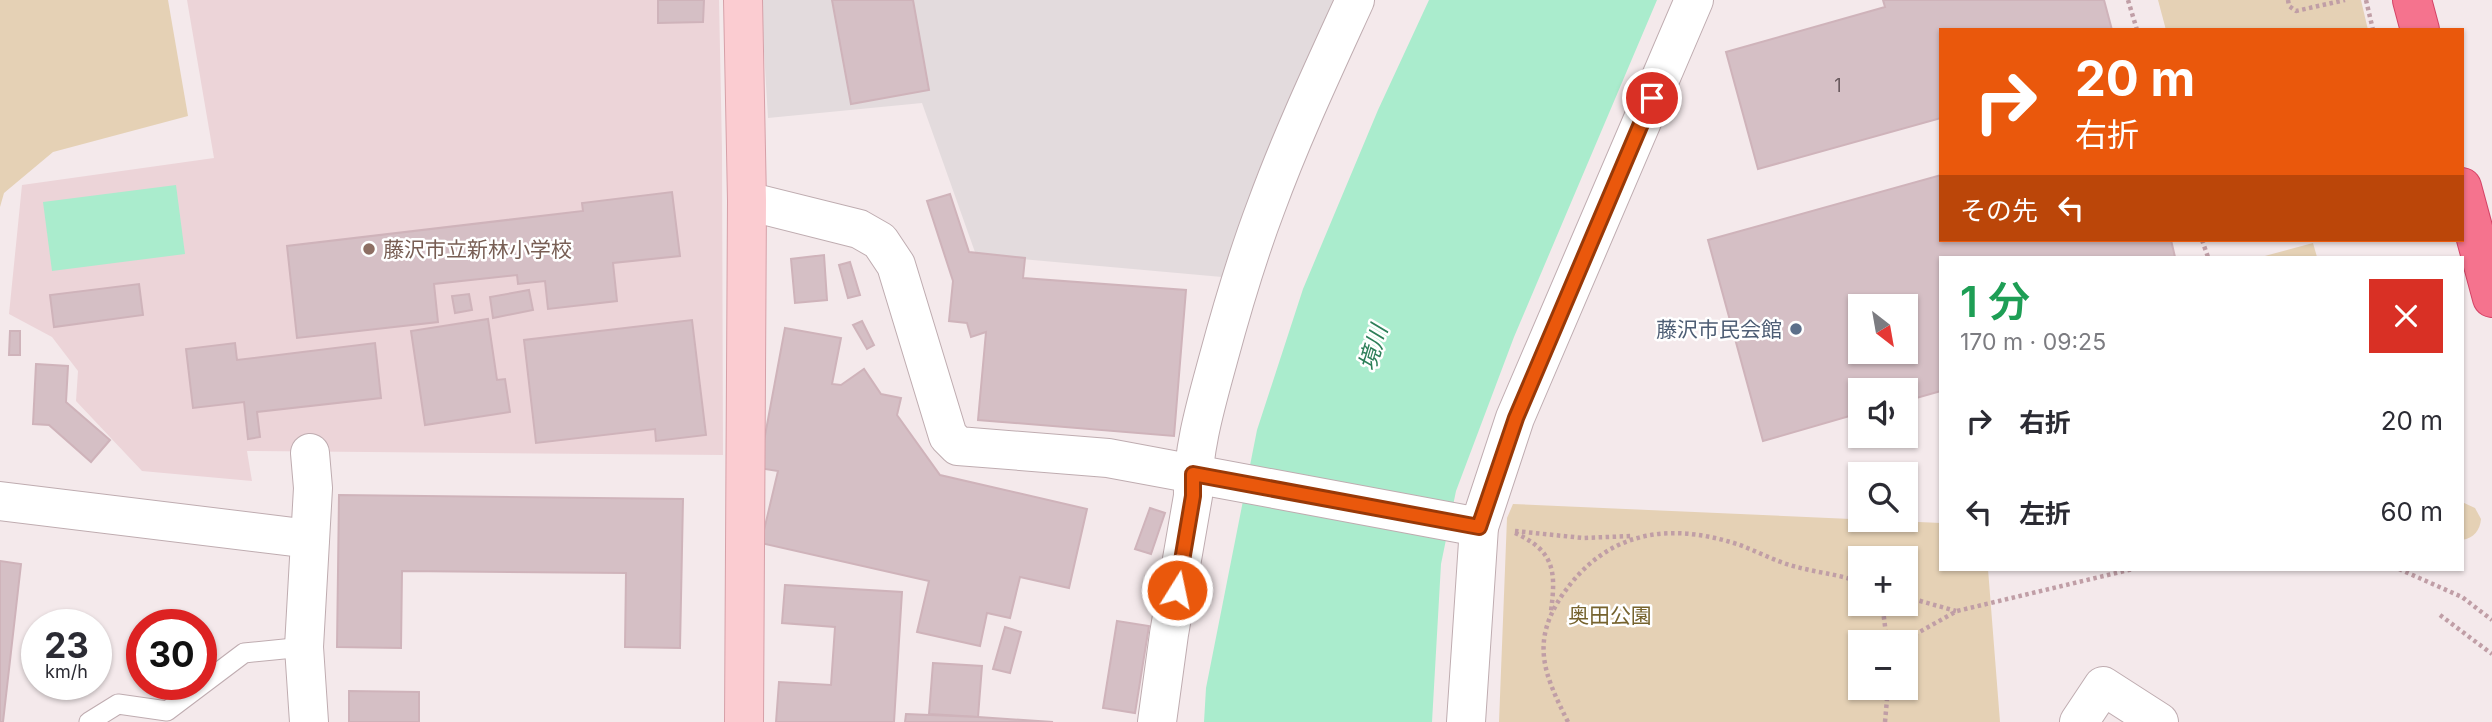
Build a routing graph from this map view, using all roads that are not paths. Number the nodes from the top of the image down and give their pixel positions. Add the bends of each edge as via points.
1 (743, 0) edge
2 (1355, 0) edge
3 (1694, 0) edge
4 (2412, 0) edge
5 (2419, 28) edge
6 (2464, 194) edge
7 (747, 201) junction
8 (2492, 298) edge
9 (310, 453) dead end
10 (1193, 474) junction
11 (0, 501) edge
12 (1479, 527) junction
13 (310, 540) junction
14 (304, 646) junction
15 (89, 722) edge
16 (309, 722) edge
17 (744, 722) edge
18 (1157, 722) edge
19 (1466, 722) edge
20 (2079, 722) edge
21 (2159, 722) edge

1 - 7 street
2 - 10 street via 1265,207 1208,396
3 - 12 street via 1516,418
4 - 5 highway
6 - 8 highway
7 - 10 street via 859,229 880,241 896,265 948,436 958,446 1108,458
7 - 17 street
9 - 13 street
10 - 12 street
10 - 18 street
11 - 13 street
12 - 19 street
13 - 14 street
14 - 15 lane via 244,653 167,711 118,704
14 - 16 street
20 - 21 street via 2104,686

